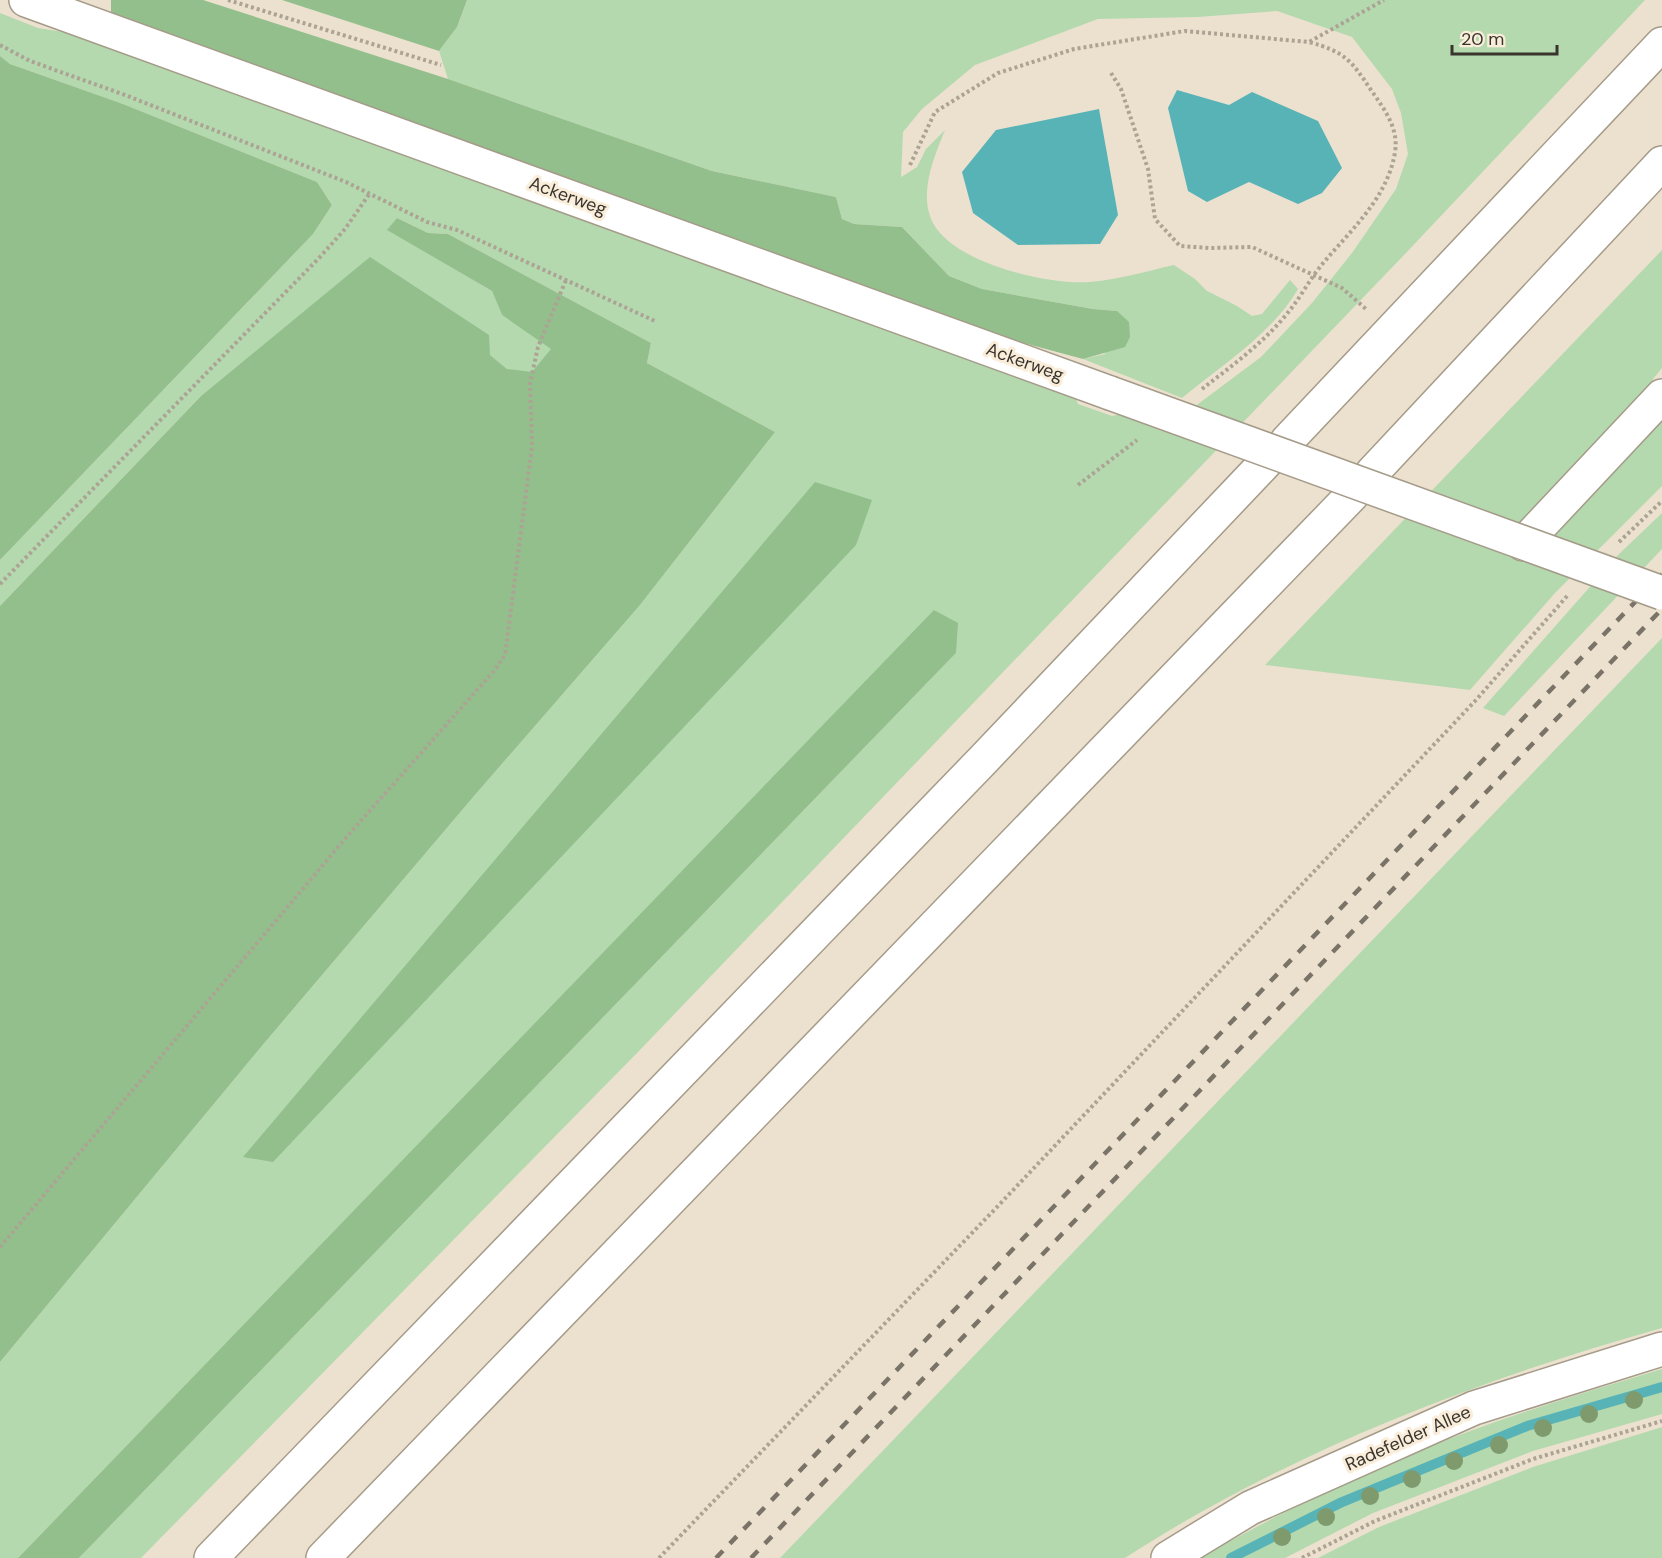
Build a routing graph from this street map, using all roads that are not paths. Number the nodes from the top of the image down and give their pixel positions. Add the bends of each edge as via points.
1 (26, 0) edge
2 (1662, 44) edge
3 (1662, 163) edge
4 (1662, 396) edge
5 (1523, 544) junction
6 (1662, 593) edge
7 (1662, 1350) edge
8 (212, 1558) edge
9 (323, 1558) edge
10 (1168, 1558) edge

1 - 5 main road, Ackerweg, bridge
2 - 8 main road via 966,778
3 - 9 main road via 1362,484
4 - 5 main road
5 - 6 main road, Ackerweg, bridge
7 - 10 main road, Radefelder Allee via 1474,1408 1250,1508

